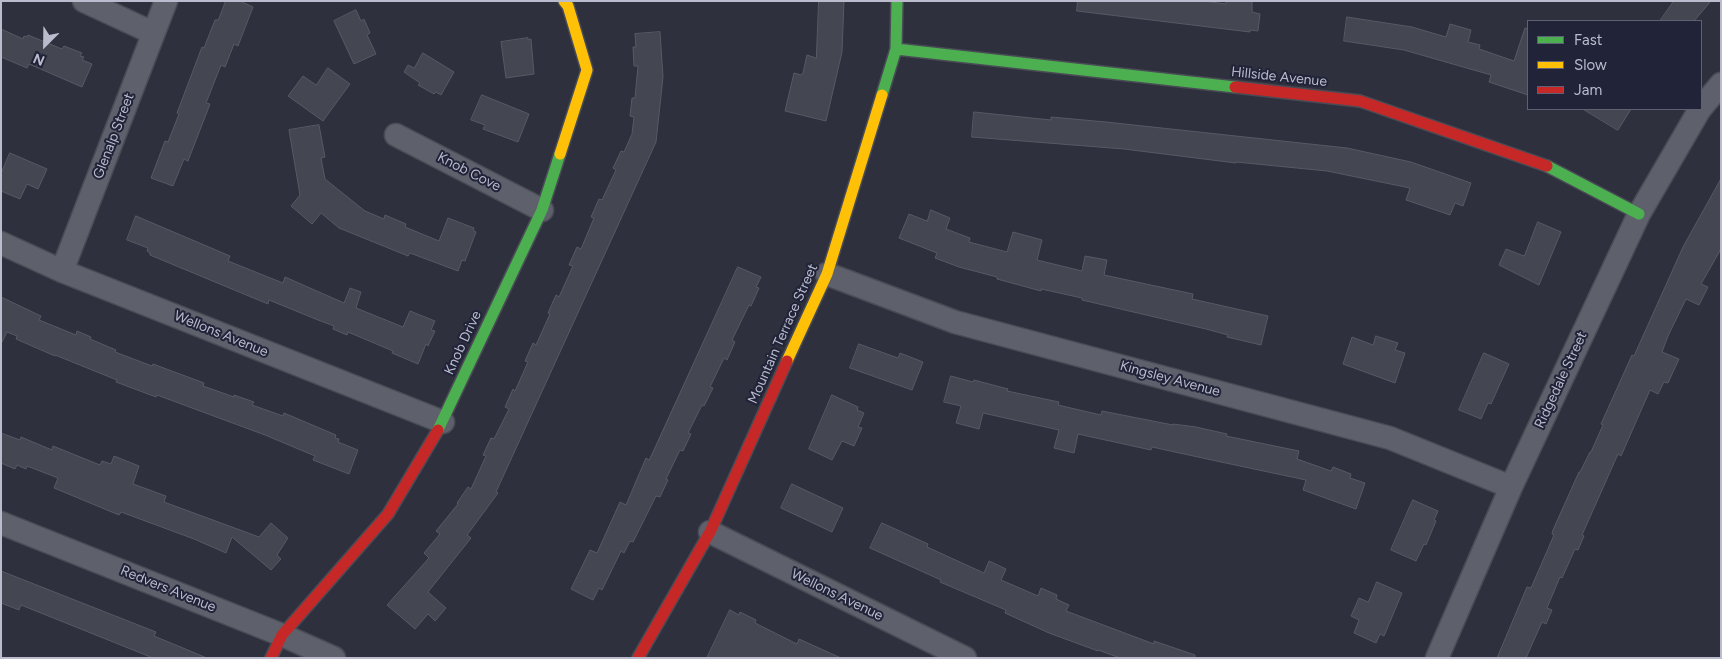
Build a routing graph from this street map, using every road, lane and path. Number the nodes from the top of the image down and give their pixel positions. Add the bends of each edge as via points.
1 (84, 1) edge
2 (166, 1) edge
3 (564, 1) edge
4 (897, 1) edge
5 (153, 33) junction
6 (896, 49) junction
7 (1721, 84) edge
8 (1702, 106) edge
9 (1699, 110) edge
10 (396, 135) dead end
11 (542, 210) junction
12 (1638, 214) junction
13 (1, 243) edge
14 (62, 271) junction
15 (827, 274) junction
16 (443, 422) junction
17 (1511, 487) junction
18 (1, 522) edge
19 (710, 532) junction
20 (282, 635) junction
21 (271, 658) edge
22 (334, 658) edge
23 (638, 658) edge
24 (964, 658) edge
25 (1437, 658) edge

1 - 5 street
2 - 5 street, Glenalp Street
3 - 11 street, Knob Drive via 586,70
4 - 6 street, Mountain Terrace Street
5 - 14 street, Glenalp Street
6 - 12 street, Hillside Avenue via 1360,101 1547,166
6 - 15 street, Mountain Terrace Street
7 - 8 street, Ridgedale Street
9 - 12 street, Ridgedale Street
10 - 11 street, Knob Cove
11 - 16 street, Knob Drive
12 - 17 street, Ridgedale Street
13 - 14 street, Wellons Avenue
14 - 16 street, Wellons Avenue
15 - 17 street, Kingsley Avenue via 955,322 1390,438
15 - 19 street, Mountain Terrace Street
16 - 20 street, Knob Drive via 388,514
17 - 25 street, Ridgedale Street
18 - 20 street, Redvers Avenue
19 - 23 street, Mountain Terrace Street
19 - 24 street, Wellons Avenue
20 - 21 street, Knob Drive
20 - 22 street, Redvers Avenue

